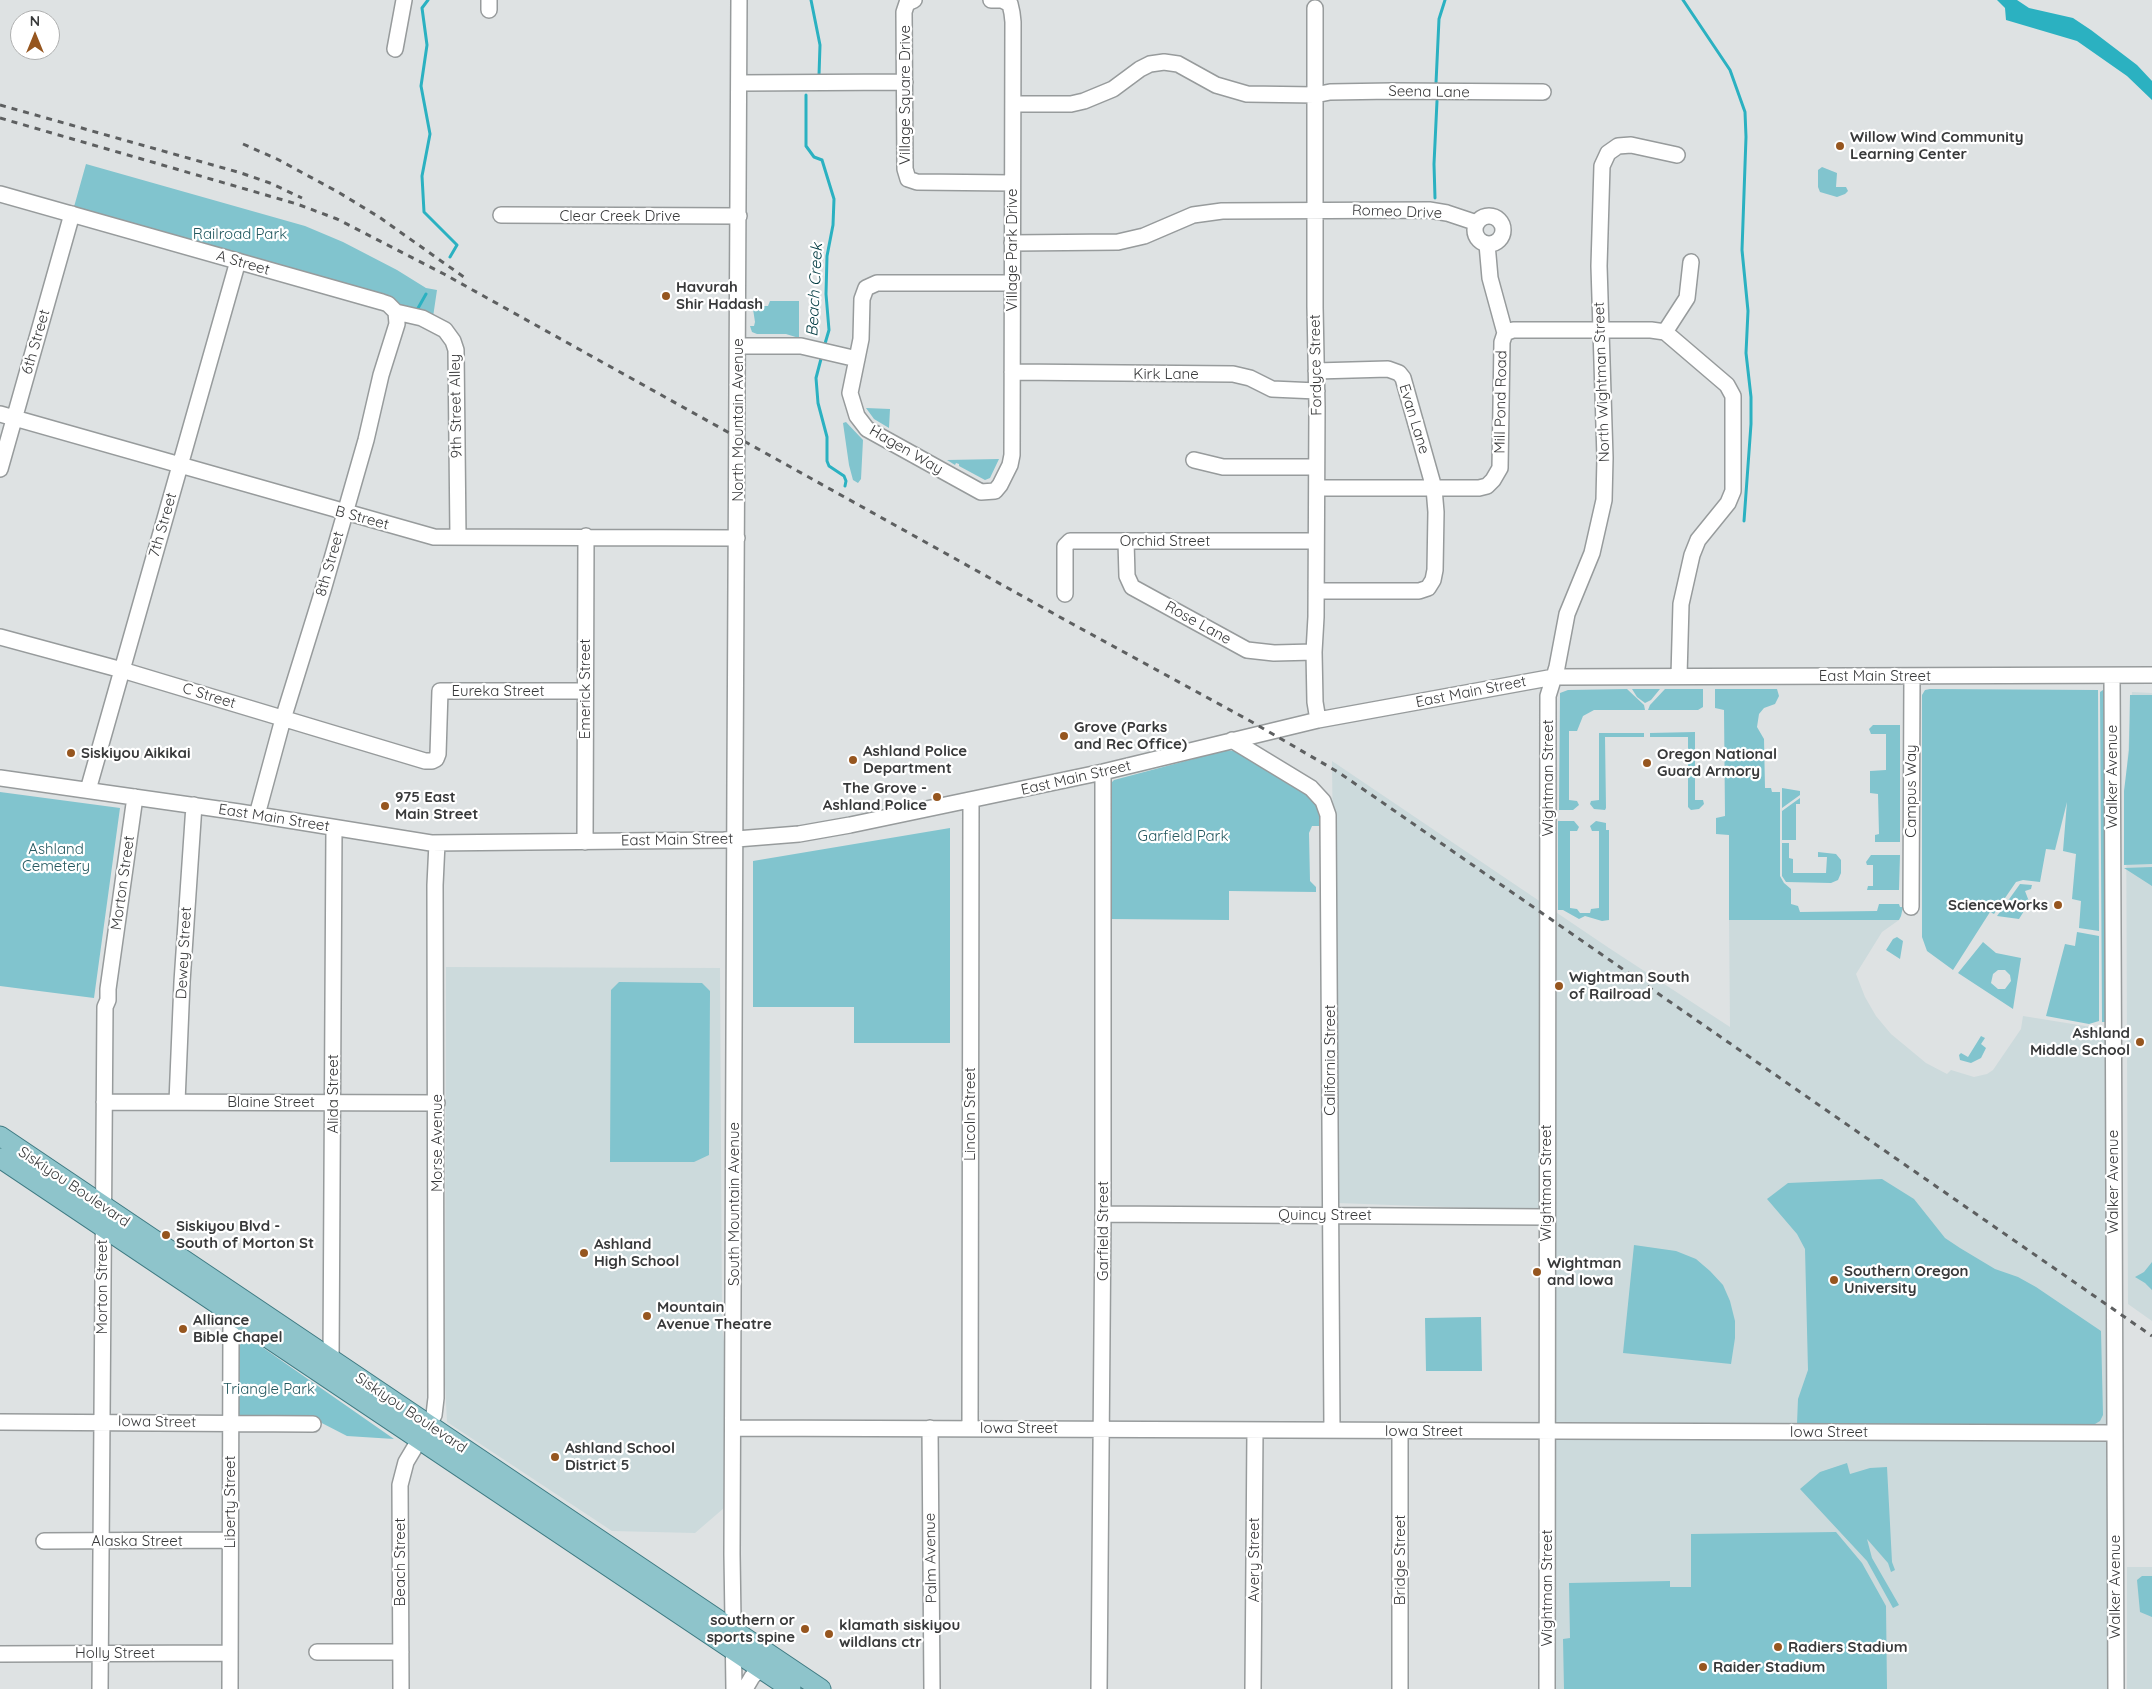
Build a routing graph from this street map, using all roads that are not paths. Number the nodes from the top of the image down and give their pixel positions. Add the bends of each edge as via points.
1 (404, 0) edge
2 (739, 0) edge
3 (914, 0) edge
4 (991, 0) edge
5 (1316, 8) dead end
6 (396, 49) dead end
7 (905, 82) junction
8 (740, 83) junction
9 (1543, 92) dead end
10 (1316, 95) junction
11 (1013, 104) junction
12 (1677, 155) dead end
13 (1012, 184) junction
14 (0, 194) edge
15 (1315, 212) junction
16 (72, 214) junction
17 (502, 215) dead end
18 (739, 216) junction
19 (1477, 223) junction
20 (1012, 243) junction
21 (1488, 244) junction
22 (238, 261) junction
23 (1691, 262) dead end
24 (1012, 283) junction
25 (396, 312) junction
26 (1601, 330) junction
27 (1665, 332) junction
28 (1505, 333) junction
29 (738, 346) junction
30 (857, 359) junction
31 (1316, 371) junction
32 (1012, 372) junction
33 (1317, 391) junction
34 (7, 416) edge
35 (1194, 460) dead end
36 (180, 465) junction
37 (1316, 467) junction
38 (0, 469) edge
39 (1317, 488) junction
40 (1434, 488) junction
41 (995, 491) joint
42 (345, 513) junction
43 (586, 536) junction
44 (458, 537) junction
45 (737, 538) junction
46 (1126, 541) junction
47 (1316, 541) junction
48 (1316, 591) junction
49 (1065, 594) dead end
50 (0, 637) edge
51 (1314, 652) junction
52 (122, 670) junction
53 (2152, 675) edge
54 (1679, 676) junction
55 (1912, 676) junction
56 (2112, 676) junction
57 (1554, 677) junction
58 (585, 691) junction
59 (283, 719) junction
60 (1318, 720) junction
61 (1232, 740) junction
62 (417, 759) joint
63 (1103, 772) junction
64 (0, 778) edge
65 (88, 790) junction
66 (135, 797) junction
67 (971, 800) junction
68 (194, 805) junction
69 (257, 815) junction
70 (334, 828) junction
71 (735, 840) junction
72 (584, 842) junction
73 (437, 843) junction
74 (1911, 907) dead end
75 (104, 1102) junction
76 (177, 1102) junction
77 (333, 1103) junction
78 (437, 1103) junction
79 (0, 1136) edge
80 (0, 1158) edge
81 (103, 1206) junction
82 (1103, 1214) junction
83 (1331, 1215) junction
84 (1546, 1217) junction
85 (103, 1226) junction
86 (235, 1316) junction
87 (331, 1360) junction
88 (0, 1422) edge
89 (101, 1422) junction
90 (230, 1423) junction
91 (313, 1424) dead end
92 (734, 1428) junction
93 (930, 1428) junction
94 (970, 1428) junction
95 (1102, 1429) junction
96 (1255, 1430) junction
97 (1332, 1430) junction
98 (1400, 1431) junction
99 (1546, 1431) junction
100 (425, 1432) junction
101 (2114, 1433) junction
102 (230, 1540) junction
103 (44, 1541) dead end
104 (100, 1541) junction
105 (734, 1629) junction
106 (734, 1651) junction
107 (317, 1652) dead end
108 (401, 1652) junction
109 (101, 1653) junction
110 (230, 1653) junction
111 (0, 1654) edge
112 (760, 1669) junction
113 (100, 1689) edge
114 (230, 1689) edge
115 (401, 1689) edge
116 (734, 1689) edge
117 (745, 1689) edge
118 (791, 1689) edge
119 (821, 1689) edge
120 (932, 1689) edge
121 (1100, 1689) edge
122 (1253, 1689) edge
123 (1400, 1689) edge
124 (1547, 1689) edge
125 (2116, 1689) edge

1 - 6 street
2 - 8 street, North Mountain Avenue
3 - 7 street, Village Square Drive via 907,3 904,12
4 - 11 street, Village Park Drive via 1010,4
5 - 10 street, Fordyce Street
7 - 8 street
7 - 13 street, Village Square Drive via 905,169 908,179 917,182
8 - 18 street, North Mountain Avenue
9 - 10 street, Seena Lane via 1330,92
10 - 11 street, Seena Lane via 1247,94 1216,85 1178,64 1164,62 1150,64 1113,89 1084,101
10 - 15 street, Fordyce Street
11 - 13 street, Village Park Drive
12 - 26 street, North Wightman Street via 1631,145 1618,146 1604,158 1599,266
13 - 20 street, Village Park Drive
14 - 16 street, A Street
15 - 19 street, Romeo Drive via 1430,210
15 - 20 street, Romeo Drive via 1207,213 1180,219 1144,236 1118,242
15 - 31 street, Fordyce Street
16 - 22 street, A Street
16 - 34 street, 6th Street
17 - 18 street, Clear Creek Drive
18 - 29 street, North Mountain Avenue
19 - 21 street via 1477,236
19 - 21 street, Romeo Drive via 1490,216 1502,224 1501,238
20 - 24 street, Village Park Drive
21 - 28 street via 1490,278
22 - 25 street, A Street via 388,304
22 - 36 street, 7th Street
23 - 27 street via 1687,298
24 - 30 street, Hagen Way via 871,285 863,293 862,333
24 - 32 street, Village Park Drive
25 - 42 street, 8th Street via 397,324
25 - 44 street, 9th Street Alley via 422,318 445,330 456,350
26 - 27 street, Mill Pond Road
26 - 28 street, Mill Pond Road via 1513,330
26 - 57 street, North Wightman Street via 1604,500 1592,553 1567,614
27 - 54 street via 1731,390 1733,491 1728,503 1698,540 1692,555 1681,604
28 - 40 street, Mill Pond Road via 1502,342 1498,474 1487,486 1479,488
29 - 30 street via 808,347
29 - 45 street, North Mountain Avenue
30 - 41 street, Hagen Way via 851,401 867,429 981,492
31 - 33 street, Fordyce Street
31 - 40 street, Evan Lane via 1388,370 1398,373 1403,378
32 - 33 street, Kirk Lane via 1233,374 1272,389
32 - 41 street, Village Park Drive via 1011,460
33 - 37 street, Fordyce Street
34 - 36 street, B Street
34 - 38 street, 6th Street
35 - 37 street via 1223,467
36 - 42 street, B Street
36 - 52 street, 7th Street
37 - 39 street, Fordyce Street
39 - 40 street, Mill Pond Road
39 - 47 street, Fordyce Street
40 - 48 street via 1436,570 1428,588 1419,591
42 - 44 street, B Street via 434,537
42 - 59 street, 8th Street
43 - 44 street, B Street
43 - 45 street, B Street
43 - 58 street, Emerick Street
45 - 71 street, North Mountain Avenue
46 - 47 street, Orchid Street
46 - 49 street, Orchid Street via 1067,542
46 - 51 street, Rose Lane via 1127,576 1132,587 1246,650
47 - 48 street, Fordyce Street
48 - 51 street, Fordyce Street
50 - 52 street, C Street
51 - 60 street, Fordyce Street
52 - 59 street, C Street
52 - 65 street, 7th Street
53 - 56 street, East Main Street
54 - 55 street, East Main Street
54 - 57 street, East Main Street
55 - 56 street, East Main Street
55 - 74 street, Campus Way
56 - 101 street, Walker Avenue
57 - 60 street, East Main Street
57 - 84 street, Wightman Street via 1548,696
58 - 62 street, Eureka Street via 440,691 438,754 432,761
58 - 72 street, Emerick Street
59 - 62 street, C Street
59 - 69 street, 8th Street
60 - 61 street, East Main Street
61 - 63 street, East Main Street
61 - 83 street, California Street via 1311,788 1323,801 1328,815
63 - 67 street, East Main Street
63 - 82 street, Garfield Street
64 - 65 street, East Main Street
65 - 66 street, East Main Street
66 - 68 street, East Main Street
66 - 75 street, Morton Street via 106,1007
67 - 71 street, East Main Street via 798,834
67 - 94 street, Lincoln Street
68 - 69 street, East Main Street
68 - 76 street, Dewey Street
69 - 70 street, East Main Street
70 - 73 street, East Main Street
70 - 77 street, Alida Street
71 - 72 street, East Main Street
71 - 92 street, South Mountain Avenue
72 - 73 street, East Main Street
73 - 78 street, Morse Avenue
75 - 76 street, Blaine Street
75 - 81 street, Morton Street
76 - 77 street, Blaine Street
77 - 78 street, Blaine Street
77 - 87 street, Alida Street
78 - 100 street, Morse Avenue via 436,1398 434,1415
79 - 81 main road, Siskiyou Boulevard
80 - 85 main road, Siskiyou Boulevard
81 - 85 street, Morton Street
81 - 87 main road, Siskiyou Boulevard
82 - 83 street, Quincy Street
82 - 95 street, Garfield Street
83 - 84 street, Quincy Street
83 - 97 street, California Street
84 - 99 street, Wightman Street
85 - 86 main road, Siskiyou Boulevard
85 - 89 street, Morton Street
86 - 90 street, Liberty Street via 231,1326
86 - 100 main road, Siskiyou Boulevard
87 - 100 main road, Siskiyou Boulevard
88 - 89 street, Iowa Street
89 - 90 street, Iowa Street
89 - 104 street, Morton Street
90 - 91 street, Iowa Street
90 - 102 street, Liberty Street
92 - 93 street, Iowa Street
92 - 105 street, South Mountain Avenue
93 - 94 street, Iowa Street
93 - 120 street, Palm Avenue
94 - 95 street, Iowa Street
95 - 96 street, Iowa Street
95 - 121 street, Garfield Street
96 - 97 street, Iowa Street
96 - 122 street, Avery Street
97 - 98 street, Iowa Street
98 - 99 street, Iowa Street
98 - 123 street, Bridge Street
99 - 101 street, Iowa Street
99 - 124 street, Wightman Street
100 - 105 main road, Siskiyou Boulevard
100 - 106 main road, Siskiyou Boulevard
100 - 108 street, Beach Street via 406,1462 400,1485
101 - 125 street, Walker Avenue
102 - 104 street, Alaska Street
102 - 110 street, Liberty Street
103 - 104 street, Alaska Street
104 - 109 street, Morton Street
105 - 106 street, South Mountain Avenue
105 - 119 main road, Siskiyou Boulevard
106 - 112 main road, Siskiyou Boulevard
106 - 116 street, South Mountain Avenue
107 - 108 street
108 - 115 street, Beach Street
109 - 110 street, Holly Street
109 - 111 street, Holly Street
109 - 113 street, Morton Street
110 - 114 street, Liberty Street
112 - 117 street
112 - 118 main road, Siskiyou Boulevard

